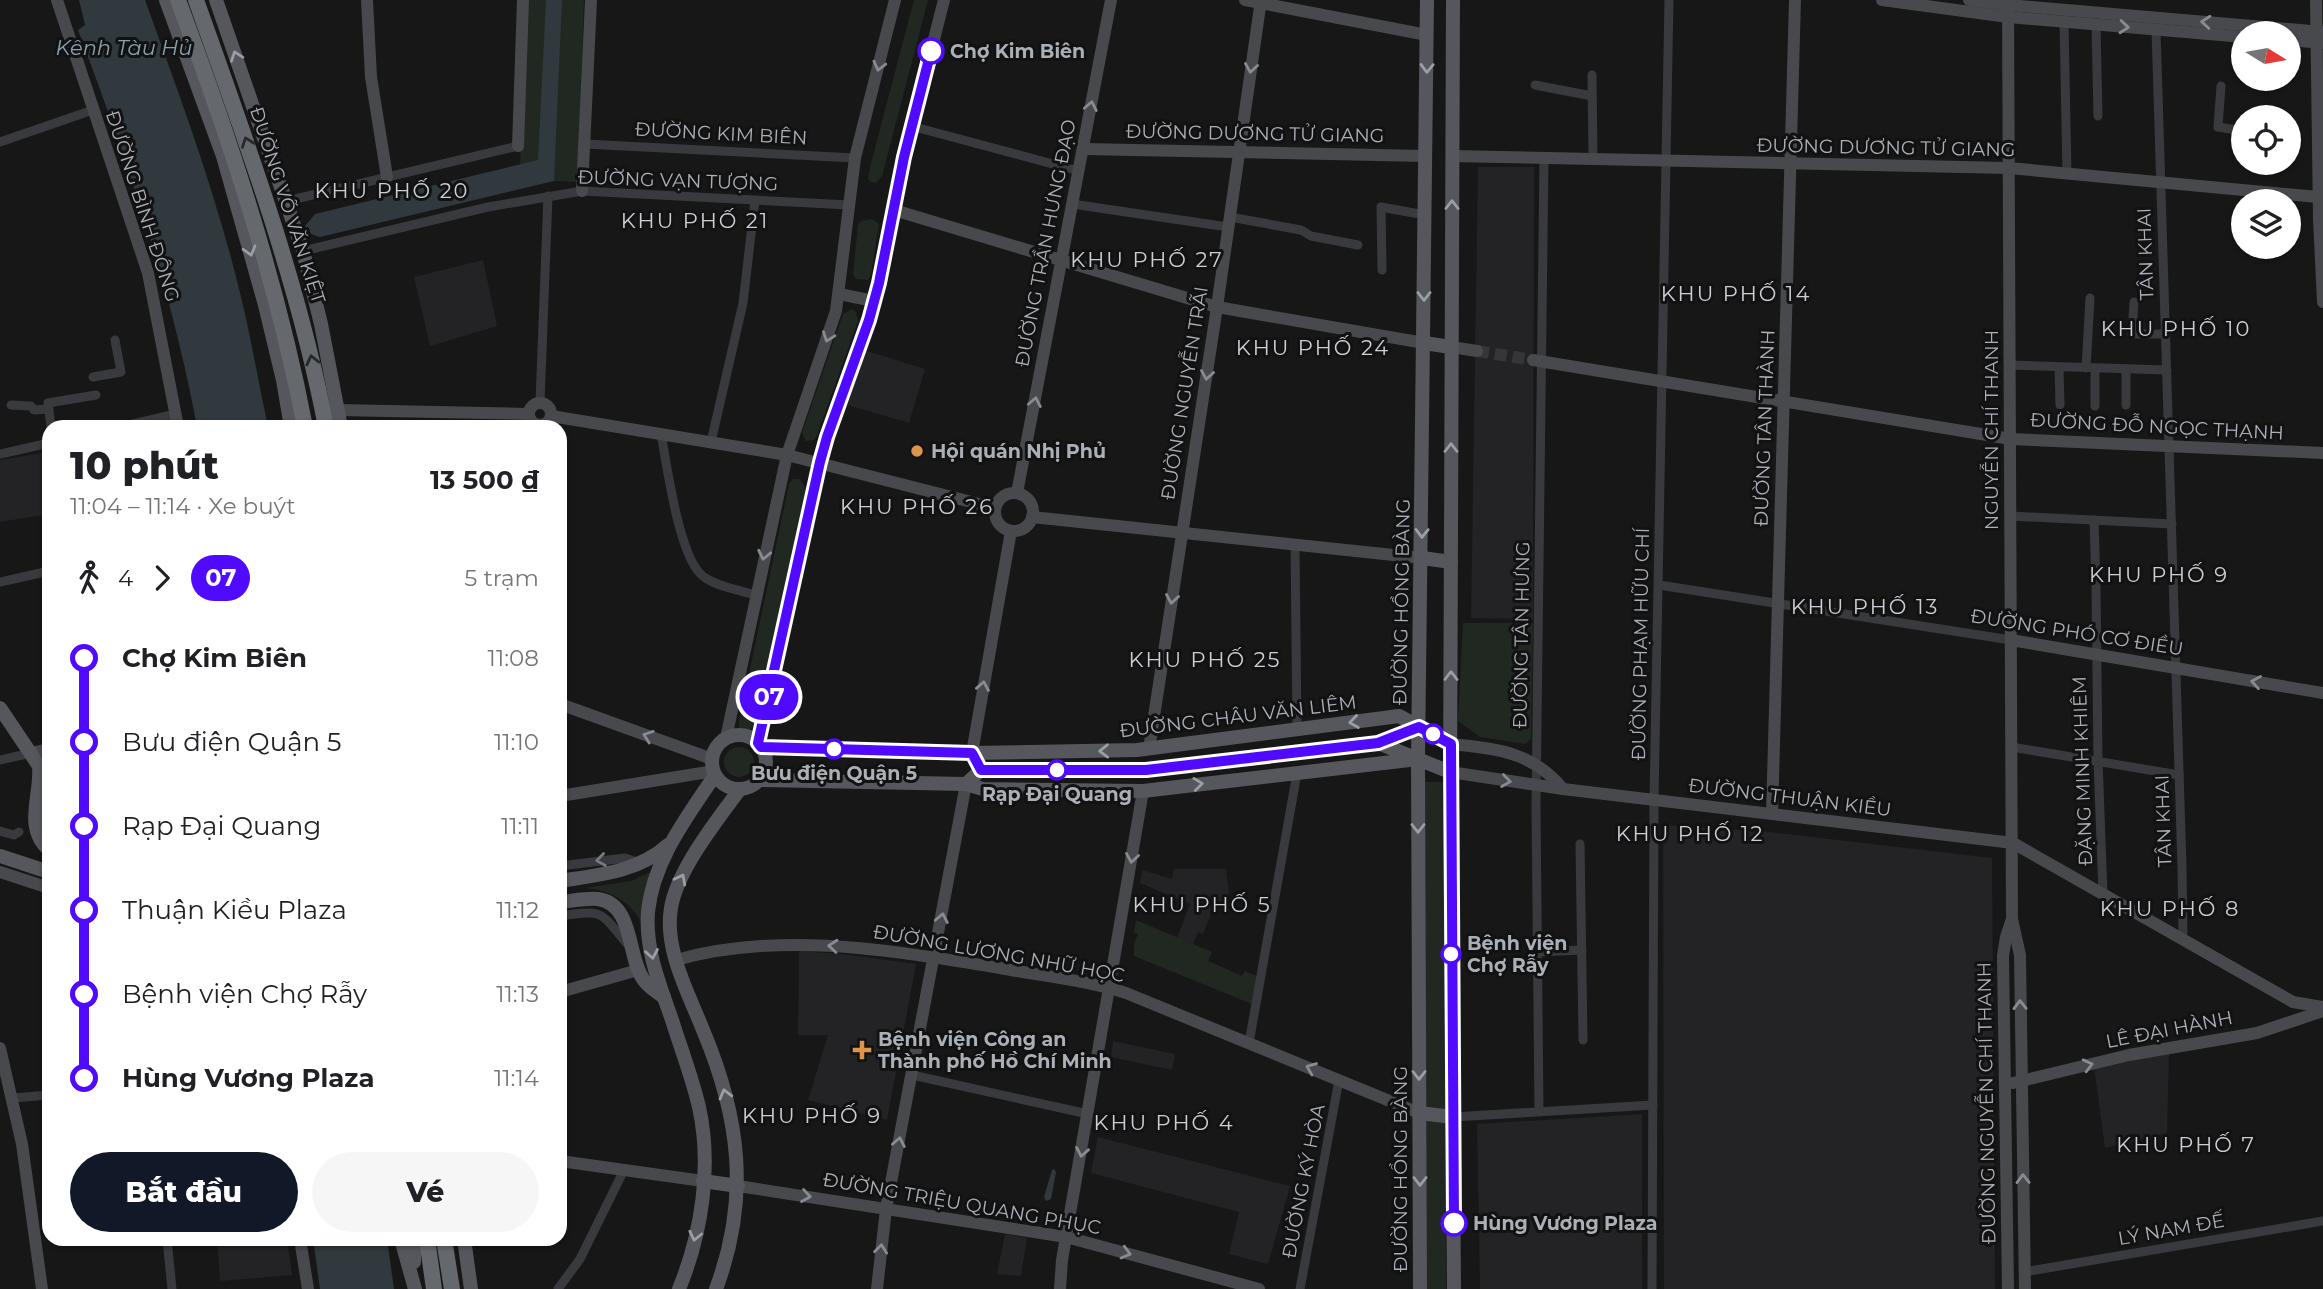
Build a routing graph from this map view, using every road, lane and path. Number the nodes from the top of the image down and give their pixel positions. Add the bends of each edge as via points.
1 (57, 0) edge
2 (166, 0) edge
3 (178, 0) edge
4 (196, 0) edge
5 (216, 0) edge
6 (367, 0) edge
7 (523, 0) edge
8 (591, 0) edge
9 (895, 0) edge
10 (944, 0) edge
11 (1111, 0) edge
12 (1245, 0) edge
13 (1427, 0) edge
14 (1453, 0) edge
15 (1669, 0) edge
16 (1795, 0) edge
17 (1882, 0) edge
18 (1969, 0) edge
19 (2316, 0) edge
20 (1261, 2) edge
21 (2008, 8) edge
22 (2064, 22) junction
23 (2156, 24) junction
24 (2096, 25) junction
25 (1427, 35) junction
26 (2231, 35) edge
27 (2320, 37) edge
28 (2301, 39) edge
29 (1453, 40) junction
30 (1592, 75) dead end
31 (1535, 85) dead end
32 (2221, 86) dead end
33 (1592, 96) junction
34 (93, 110) junction
35 (2098, 116) dead end
36 (911, 126) junction
37 (2231, 129) edge
38 (0, 142) edge
39 (585, 144) junction
40 (518, 146) joint
41 (1083, 149) junction
42 (1238, 152) junction
43 (1426, 156) junction
44 (1452, 156) junction
45 (855, 158) junction
46 (1544, 159) junction
47 (1592, 159) junction
48 (1666, 161) junction
49 (1791, 164) junction
50 (2009, 168) junction
51 (1079, 171) junction
52 (2067, 174) junction
53 (387, 177) junction
54 (2161, 182) junction
55 (582, 191) junction
56 (548, 196) junction
57 (2318, 197) junction
58 (755, 200) junction
59 (287, 201) junction
60 (1072, 204) junction
61 (849, 205) junction
62 (894, 210) junction
63 (1425, 215) junction
64 (1229, 222) junction
65 (1358, 245) dead end
66 (303, 251) junction
67 (1062, 260) junction
68 (1382, 270) dead end
69 (839, 294) junction
70 (2090, 298) dead end
71 (874, 301) junction
72 (2134, 302) dead end
73 (2323, 302) edge
74 (1217, 307) junction
75 (286, 332) junction
76 (2165, 334) junction
77 (115, 340) dead end
78 (1424, 342) junction
79 (1451, 347) junction
80 (1477, 351) tunnel mouth
81 (1537, 361) junction
82 (2010, 365) junction
83 (2059, 367) junction
84 (2091, 368) junction
85 (2126, 369) junction
86 (2167, 370) junction
87 (93, 377) dead end
88 (283, 380) junction
89 (1662, 382) junction
90 (96, 395) dead end
91 (540, 402) junction
92 (1784, 402) junction
93 (10, 405) dead end
94 (2060, 405) dead end
95 (2126, 405) dead end
96 (2095, 406) dead end
97 (49, 410) junction
98 (338, 410) junction
99 (528, 414) junction
100 (551, 416) junction
101 (50, 420) edge
102 (177, 420) edge
103 (290, 420) edge
104 (305, 420) edge
105 (324, 420) edge
106 (340, 420) edge
107 (531, 420) edge
108 (548, 420) edge
109 (661, 434) junction
110 (2011, 439) junction
111 (711, 442) junction
112 (42, 445) edge
113 (2169, 445) junction
114 (2323, 453) edge
115 (0, 454) edge
116 (787, 455) junction
117 (820, 462) junction
118 (1017, 493) junction
119 (995, 508) junction
120 (2011, 516) junction
121 (1032, 517) junction
122 (2094, 520) junction
123 (2172, 524) junction
124 (1010, 531) junction
125 (1182, 534) junction
126 (1295, 545) junction
127 (1422, 558) junction
128 (1451, 562) junction
129 (42, 573) edge
130 (0, 582) edge
131 (1659, 585) junction
132 (755, 595) junction
133 (1778, 604) junction
134 (2011, 640) junction
135 (2097, 655) junction
136 (2176, 668) junction
137 (2323, 693) edge
138 (0, 708) edge
139 (567, 708) edge
140 (1419, 727) junction
141 (1297, 729) junction
142 (726, 738) junction
143 (1378, 743) junction
144 (1451, 744) junction
145 (760, 745) junction
146 (2012, 747) junction
147 (1149, 749) junction
148 (42, 751) edge
149 (31, 753) junction
150 (972, 753) junction
151 (1297, 753) junction
152 (1418, 759) junction
153 (0, 760) edge
154 (2098, 760) junction
155 (1537, 764) junction
156 (714, 768) junction
157 (42, 770) edge
158 (981, 770) junction
159 (1146, 770) junction
160 (1450, 772) junction
161 (1297, 773) junction
162 (2179, 775) junction
163 (42, 780) edge
164 (758, 780) junction
165 (966, 783) junction
166 (1536, 785) junction
167 (740, 789) junction
168 (1563, 789) junction
169 (1143, 791) junction
170 (567, 795) edge
171 (1654, 800) junction
172 (695, 806) junction
173 (1772, 814) junction
174 (715, 823) junction
175 (35, 828) junction
176 (0, 831) edge
177 (19, 832) dead end
178 (42, 832) edge
179 (671, 841) junction
180 (2012, 843) junction
181 (42, 844) edge
182 (1580, 844) dead end
183 (0, 856) edge
184 (641, 863) junction
185 (567, 865) edge
186 (42, 870) edge
187 (0, 872) edge
188 (567, 880) edge
189 (42, 886) edge
190 (2103, 894) junction
191 (567, 901) edge
192 (567, 915) edge
193 (2012, 919) junction
194 (2183, 939) junction
195 (631, 949) junction
196 (1581, 950) junction
197 (1538, 952) junction
198 (934, 957) junction
199 (676, 960) junction
200 (638, 970) junction
201 (1110, 988) junction
202 (567, 990) edge
203 (665, 998) junction
204 (2323, 1009) edge
205 (1583, 1040) dead end
206 (1249, 1043) junction
207 (0, 1048) edge
208 (2021, 1056) junction
209 (2005, 1057) junction
210 (912, 1075) junction
211 (1339, 1080) junction
212 (2021, 1081) junction
213 (2005, 1085) junction
214 (42, 1096) edge
215 (13, 1098) junction
216 (1653, 1105) junction
217 (1419, 1112) junction
218 (1539, 1112) junction
219 (1088, 1114) junction
220 (1453, 1117) junction
221 (567, 1162) edge
222 (624, 1170) junction
223 (704, 1181) junction
224 (738, 1186) junction
225 (886, 1209) junction
226 (2323, 1221) edge
227 (2024, 1222) junction
228 (2007, 1223) junction
229 (1066, 1237) junction
230 (168, 1246) edge
231 (301, 1246) edge
232 (403, 1246) edge
233 (414, 1246) edge
234 (428, 1246) edge
235 (445, 1246) edge
236 (465, 1246) edge
237 (2024, 1272) junction
238 (2008, 1275) junction
239 (415, 1283) edge
240 (42, 1289) edge
241 (172, 1289) edge
242 (308, 1289) edge
243 (434, 1289) edge
244 (452, 1289) edge
245 (471, 1289) edge
246 (558, 1289) edge
247 (679, 1289) edge
248 (716, 1289) edge
249 (877, 1289) edge
250 (1060, 1289) edge
251 (1259, 1289) edge
252 (1300, 1289) edge
253 (1420, 1289) edge
254 (1454, 1289) edge
255 (1653, 1289) edge
256 (2008, 1289) edge
257 (2025, 1289) edge

1 - 34 street, ĐƯỜNG BÌNH ĐÔNG
2 -> 88 main road via 223,156
3 - 75 highway, ĐƯỜNG VÕ VĂN KIỆT via 248,202
105 -> 4 highway, ĐƯỜNG VÕ VĂN KIỆT via 285,256
59 -> 5 main road, ĐƯỜNG VÕ VĂN KIỆT
6 - 53 street via 371,77
7 - 40 street
8 - 39 street
9 -> 45 street
10 - 36 street
41 -> 11 street, ĐƯỜNG TRẦN HƯNG ĐẠO
12 - 20 street
13 - 25 main road, ĐƯỜNG HỒNG BÀNG
14 - 29 main road
15 - 48 street, ĐƯỜNG PHẠM HỮU CHÍ
16 - 49 street, ĐƯỜNG TÂN THÀNH
17 - 21 street
18 - 21 street
19 - 27 street
20 - 25 street
20 -> 42 street, ĐƯỜNG NGUYỄN TRÃI
21 - 22 street
21 - 23 street
21 - 50 street, NGUYỄN CHÍ THANH
22 - 24 street
22 - 52 street
24 -> 23 street
23 - 26 street
27 -> 23 street
23 - 54 street, TÂN KHAI
24 - 35 street
25 - 29 main road
25 -> 43 main road, ĐƯỜNG HỒNG BÀNG
27 - 28 street
27 - 57 street
29 - 44 main road
30 - 33 street
31 - 33 street
32 - 37 street via 2218,127
33 - 47 street
34 - 38 street
34 - 102 street, ĐƯỜNG BÌNH ĐÔNG via 148,273
36 - 51 street
36 - 62 street
39 - 45 street, ĐƯỜNG KIM BIÊN
39 - 55 street
40 - 53 street
41 - 42 street, ĐƯỜNG DƯƠNG TỬ GIANG
41 - 51 street, ĐƯỜNG TRẦN HƯNG ĐẠO
42 - 43 street, ĐƯỜNG DƯƠNG TỬ GIANG
42 - 64 street, ĐƯỜNG NGUYỄN TRÃI
43 - 44 main road
43 - 63 main road, ĐƯỜNG HỒNG BÀNG
44 - 46 street, ĐƯỜNG DƯƠNG TỬ GIANG
79 -> 44 main road
45 - 61 street
46 - 47 street, ĐƯỜNG DƯƠNG TỬ GIANG
46 - 81 street, ĐƯỜNG TÂN HƯNG
47 - 48 street, ĐƯỜNG DƯƠNG TỬ GIANG
48 - 49 street, ĐƯỜNG DƯƠNG TỬ GIANG
48 - 89 street, ĐƯỜNG PHẠM HỮU CHÍ
49 - 50 street, ĐƯỜNG DƯƠNG TỬ GIANG
49 - 92 street, ĐƯỜNG TÂN THÀNH
50 - 52 street, ĐƯỜNG DƯƠNG TỬ GIANG
50 - 82 street, NGUYỄN CHÍ THANH
51 - 60 street, ĐƯỜNG TRẦN HƯNG ĐẠO
52 - 54 street, ĐƯỜNG DƯƠNG TỬ GIANG
53 - 59 street
54 - 57 street, ĐƯỜNG DƯƠNG TỬ GIANG
54 - 76 street, TÂN KHAI
55 - 56 street, ĐƯỜNG VẠN TƯỢNG
55 - 58 street, ĐƯỜNG VẠN TƯỢNG
56 - 66 street, ĐƯỜNG VẠN TƯỢNG
56 - 91 street
57 - 73 street
58 - 61 street, ĐƯỜNG VẠN TƯỢNG
58 - 111 street via 743,303
59 - 66 main road, ĐƯỜNG VÕ VĂN KIỆT
60 - 64 street
60 - 67 street, ĐƯỜNG TRẦN HƯNG ĐẠO
61 - 69 street
62 - 67 street
62 - 71 street
63 - 68 street via 1381,207
63 -> 78 main road, ĐƯỜNG HỒNG BÀNG
64 - 65 street via 1301,230
64 - 74 street, ĐƯỜNG NGUYỄN TRÃI
66 - 98 main road, ĐƯỜNG VÕ VĂN KIỆT
67 - 74 street
118 -> 67 street, ĐƯỜNG TRẦN HƯNG ĐẠO
69 - 71 street
69 -> 116 street
70 - 84 street
71 - 117 street
72 - 76 street via 2132,334
74 - 78 street
74 -> 125 street, ĐƯỜNG NGUYỄN TRÃI
75 - 88 main road
75 - 104 highway, ĐƯỜNG VÕ VĂN KIỆT
76 - 86 street, TÂN KHAI
77 - 87 street via 121,372
78 - 79 main road
78 -> 127 main road, ĐƯỜNG HỒNG BÀNG
79 - 80 street
128 -> 79 main road
81 - 89 street, ĐƯỜNG ĐỖ NGỌC THẠNH
81 - 155 street, ĐƯỜNG TÂN HƯNG
82 - 83 street
82 - 110 street, NGUYỄN CHÍ THANH
83 - 84 street
83 - 94 street
84 - 85 street
84 - 96 street
85 - 86 street
85 - 95 street
86 - 113 street, TÂN KHAI
88 - 103 main road
89 - 92 street, ĐƯỜNG ĐỖ NGỌC THẠNH
89 - 131 street, ĐƯỜNG PHẠM HỮU CHÍ
90 - 97 street via 48,403
91 - 99 street via 530,407
91 - 100 street via 550,408
92 - 110 street, ĐƯỜNG ĐỖ NGỌC THẠNH
92 - 133 street, ĐƯỜNG TÂN THÀNH
93 - 97 street
97 - 101 street
98 - 99 street
98 - 106 main road, ĐƯỜNG VÕ VĂN KIỆT
99 - 107 street
100 - 108 street
100 - 109 street
109 - 111 street
109 - 132 street via 678,519 694,566 707,579
110 - 113 street, ĐƯỜNG ĐỖ NGỌC THẠNH
110 - 120 street, NGUYỄN CHÍ THANH
111 - 116 street
112 - 115 street
113 - 114 street, ĐƯỜNG ĐỖ NGỌC THẠNH
113 - 123 street, TÂN KHAI
116 - 117 street
116 -> 132 street
117 - 119 street
117 - 145 street
118 - 119 street via 1003,496
118 - 121 street via 1030,502
119 - 124 street via 997,521
120 - 122 street
120 - 134 street, NGUYỄN CHÍ THANH
121 - 124 street via 1027,526
121 - 125 street
122 - 123 street
122 - 135 street, ĐẶNG MINH KHIÊM
123 - 136 street, TÂN KHAI
150 -> 124 street
125 - 126 street
125 -> 147 street, ĐƯỜNG NGUYỄN TRÃI
126 - 127 street
126 - 141 street
127 - 128 main road
127 - 140 main road, ĐƯỜNG HỒNG BÀNG
144 -> 128 main road
129 - 130 street
131 - 133 street, ĐƯỜNG PHÓ CƠ ĐIỀU
131 - 171 street, ĐƯỜNG PHẠM HỮU CHÍ
132 - 142 street
133 - 134 street, ĐƯỜNG PHÓ CƠ ĐIỀU
133 - 173 street, ĐƯỜNG TÂN THÀNH
134 - 135 street, ĐƯỜNG PHÓ CƠ ĐIỀU
134 - 146 street, NGUYỄN CHÍ THANH
135 - 136 street, ĐƯỜNG PHÓ CƠ ĐIỀU
135 - 154 street, ĐẶNG MINH KHIÊM
137 -> 136 street, ĐƯỜNG PHÓ CƠ ĐIỀU
136 - 162 street, TÂN KHAI
138 - 149 main road
156 -> 139 street
140 -> 141 main road, ĐƯỜNG CHÂU VĂN LIÊM via 1399,716
140 - 143 main road, ĐƯỜNG CHÂU VĂN LIÊM
140 - 144 main road
140 - 152 main road, ĐƯỜNG HỒNG BÀNG
141 - 147 main road, ĐƯỜNG CHÂU VĂN LIÊM
141 - 151 main road
142 - 145 main road via 740,735
142 - 156 main road via 716,747
143 - 151 main road, ĐƯỜNG CHÂU VĂN LIÊM
143 - 152 main road, ĐƯỜNG CHÂU VĂN LIÊM
144 - 155 street via 1507,752
144 - 160 main road
145 - 150 main road, ĐƯỜNG CHÂU VĂN LIÊM
145 - 164 main road via 765,765
146 - 154 street
146 - 180 street, NGUYỄN CHÍ THANH
147 -> 150 main road, ĐƯỜNG CHÂU VĂN LIÊM
147 - 159 main road
148 - 149 street
149 - 153 street
149 - 157 main road
150 - 158 main road
150 - 165 main road
151 - 159 main road, ĐƯỜNG CHÂU VĂN LIÊM
151 - 161 main road
152 - 160 main road, ĐƯỜNG CHÂU VĂN LIÊM
152 - 161 main road
152 -> 217 main road, ĐƯỜNG HỒNG BÀNG
154 - 162 street
154 - 190 street, ĐẶNG MINH KHIÊM
155 - 166 street, ĐƯỜNG TÂN HƯNG
155 - 168 street
156 - 167 main road via 723,784
156 - 170 street
156 - 172 main road
158 - 159 main road, ĐƯỜNG CHÂU VĂN LIÊM
158 - 165 main road
159 - 169 main road
160 -> 166 street, ĐƯỜNG THUẬN KIỀU
160 - 220 main road
169 -> 161 main road
161 - 206 street
162 - 194 street, TÂN KHAI
163 - 175 main road via 34,806
164 - 165 main road
164 - 167 main road
165 - 169 main road via 983,789
198 -> 165 street
166 - 168 street, ĐƯỜNG THUẬN KIỀU
166 - 197 street, ĐƯỜNG TÂN HƯNG
167 - 174 main road
168 - 171 street, ĐƯỜNG THUẬN KIỀU
169 -> 201 street
171 - 173 street, ĐƯỜNG THUẬN KIỀU
171 - 216 street, ĐƯỜNG PHẠM HỮU CHÍ
172 - 174 main road via 707,809
172 - 179 main road
173 - 180 street, ĐƯỜNG THUẬN KIỀU
199 -> 174 main road via 669,920 673,898
175 - 178 street
175 - 181 main road
176 - 177 street
179 - 184 main road
179 -> 203 main road via 648,914 651,953
180 - 190 street
180 - 193 street, ĐƯỜNG NGUYỄN CHÍ THANH
182 - 196 street
183 - 186 main road
184 -> 185 street via 625,858
184 - 188 main road
187 - 189 street
190 - 194 street
191 - 195 main road via 598,899 614,906 624,921
192 - 195 street via 600,914
208 -> 193 street, ĐƯỜNG NGUYỄN CHÍ THANH via 2020,955
193 - 209 street, ĐƯỜNG NGUYỄN CHÍ THANH via 2003,956
194 - 204 street via 2293,1002
195 - 200 main road
196 - 197 street
196 - 205 street
197 - 218 street, ĐƯỜNG TÂN HƯNG
198 -> 199 street, ĐƯỜNG LƯƠNG NHỮ HỌC via 791,944 728,948
198 - 201 street, ĐƯỜNG LƯƠNG NHỮ HỌC
198 - 210 street
224 -> 199 main road via 726,1093
200 - 202 street
200 - 203 main road
201 - 206 street, ĐƯỜNG LƯƠNG NHỮ HỌC
201 - 219 street
203 - 223 main road via 699,1107
212 -> 204 street, LÊ ĐẠI HÀNH via 2129,1055 2257,1033
211 -> 206 street, ĐƯỜNG LƯƠNG NHỮ HỌC
207 - 215 street
208 - 209 street
208 - 212 street
209 - 213 street, ĐƯỜNG NGUYỄN CHÍ THANH
210 - 219 street
225 -> 210 street
211 - 217 street, ĐƯỜNG LƯƠNG NHỮ HỌC
211 - 252 street, ĐƯỜNG KÝ HÒA
212 - 213 street, LÊ ĐẠI HÀNH
227 -> 212 street
213 - 228 street, ĐƯỜNG NGUYỄN CHÍ THANH
214 - 215 street
215 - 240 street
216 - 218 street
216 - 255 street, ĐƯỜNG PHẠM HỮU CHÍ
217 - 220 main road
217 -> 253 main road, ĐƯỜNG HỒNG BÀNG
218 - 220 street
219 -> 229 street
220 - 254 main road
221 - 222 street
222 - 223 street
222 - 246 street via 580,1259
223 - 224 main road
223 -> 247 main road via 697,1230
224 -> 225 street, ĐƯỜNG TRIỆU QUANG PHỤC
224 - 248 main road via 732,1232
225 - 229 street, ĐƯỜNG TRIỆU QUANG PHỤC
249 -> 225 street
226 - 237 street, LÝ NAM ĐẾ
227 - 228 street
227 - 237 street
228 - 238 street, ĐƯỜNG NGUYỄN CHÍ THANH
229 - 250 street
229 -> 251 street, ĐƯỜNG TRIỆU QUANG PHỤC
230 - 241 street
231 - 242 street
232 - 239 main road
233 - 239 main road
234 - 243 highway
235 - 244 highway
236 - 245 main road
237 - 238 street
237 - 257 street
238 - 256 street, ĐƯỜNG NGUYỄN CHÍ THANH

